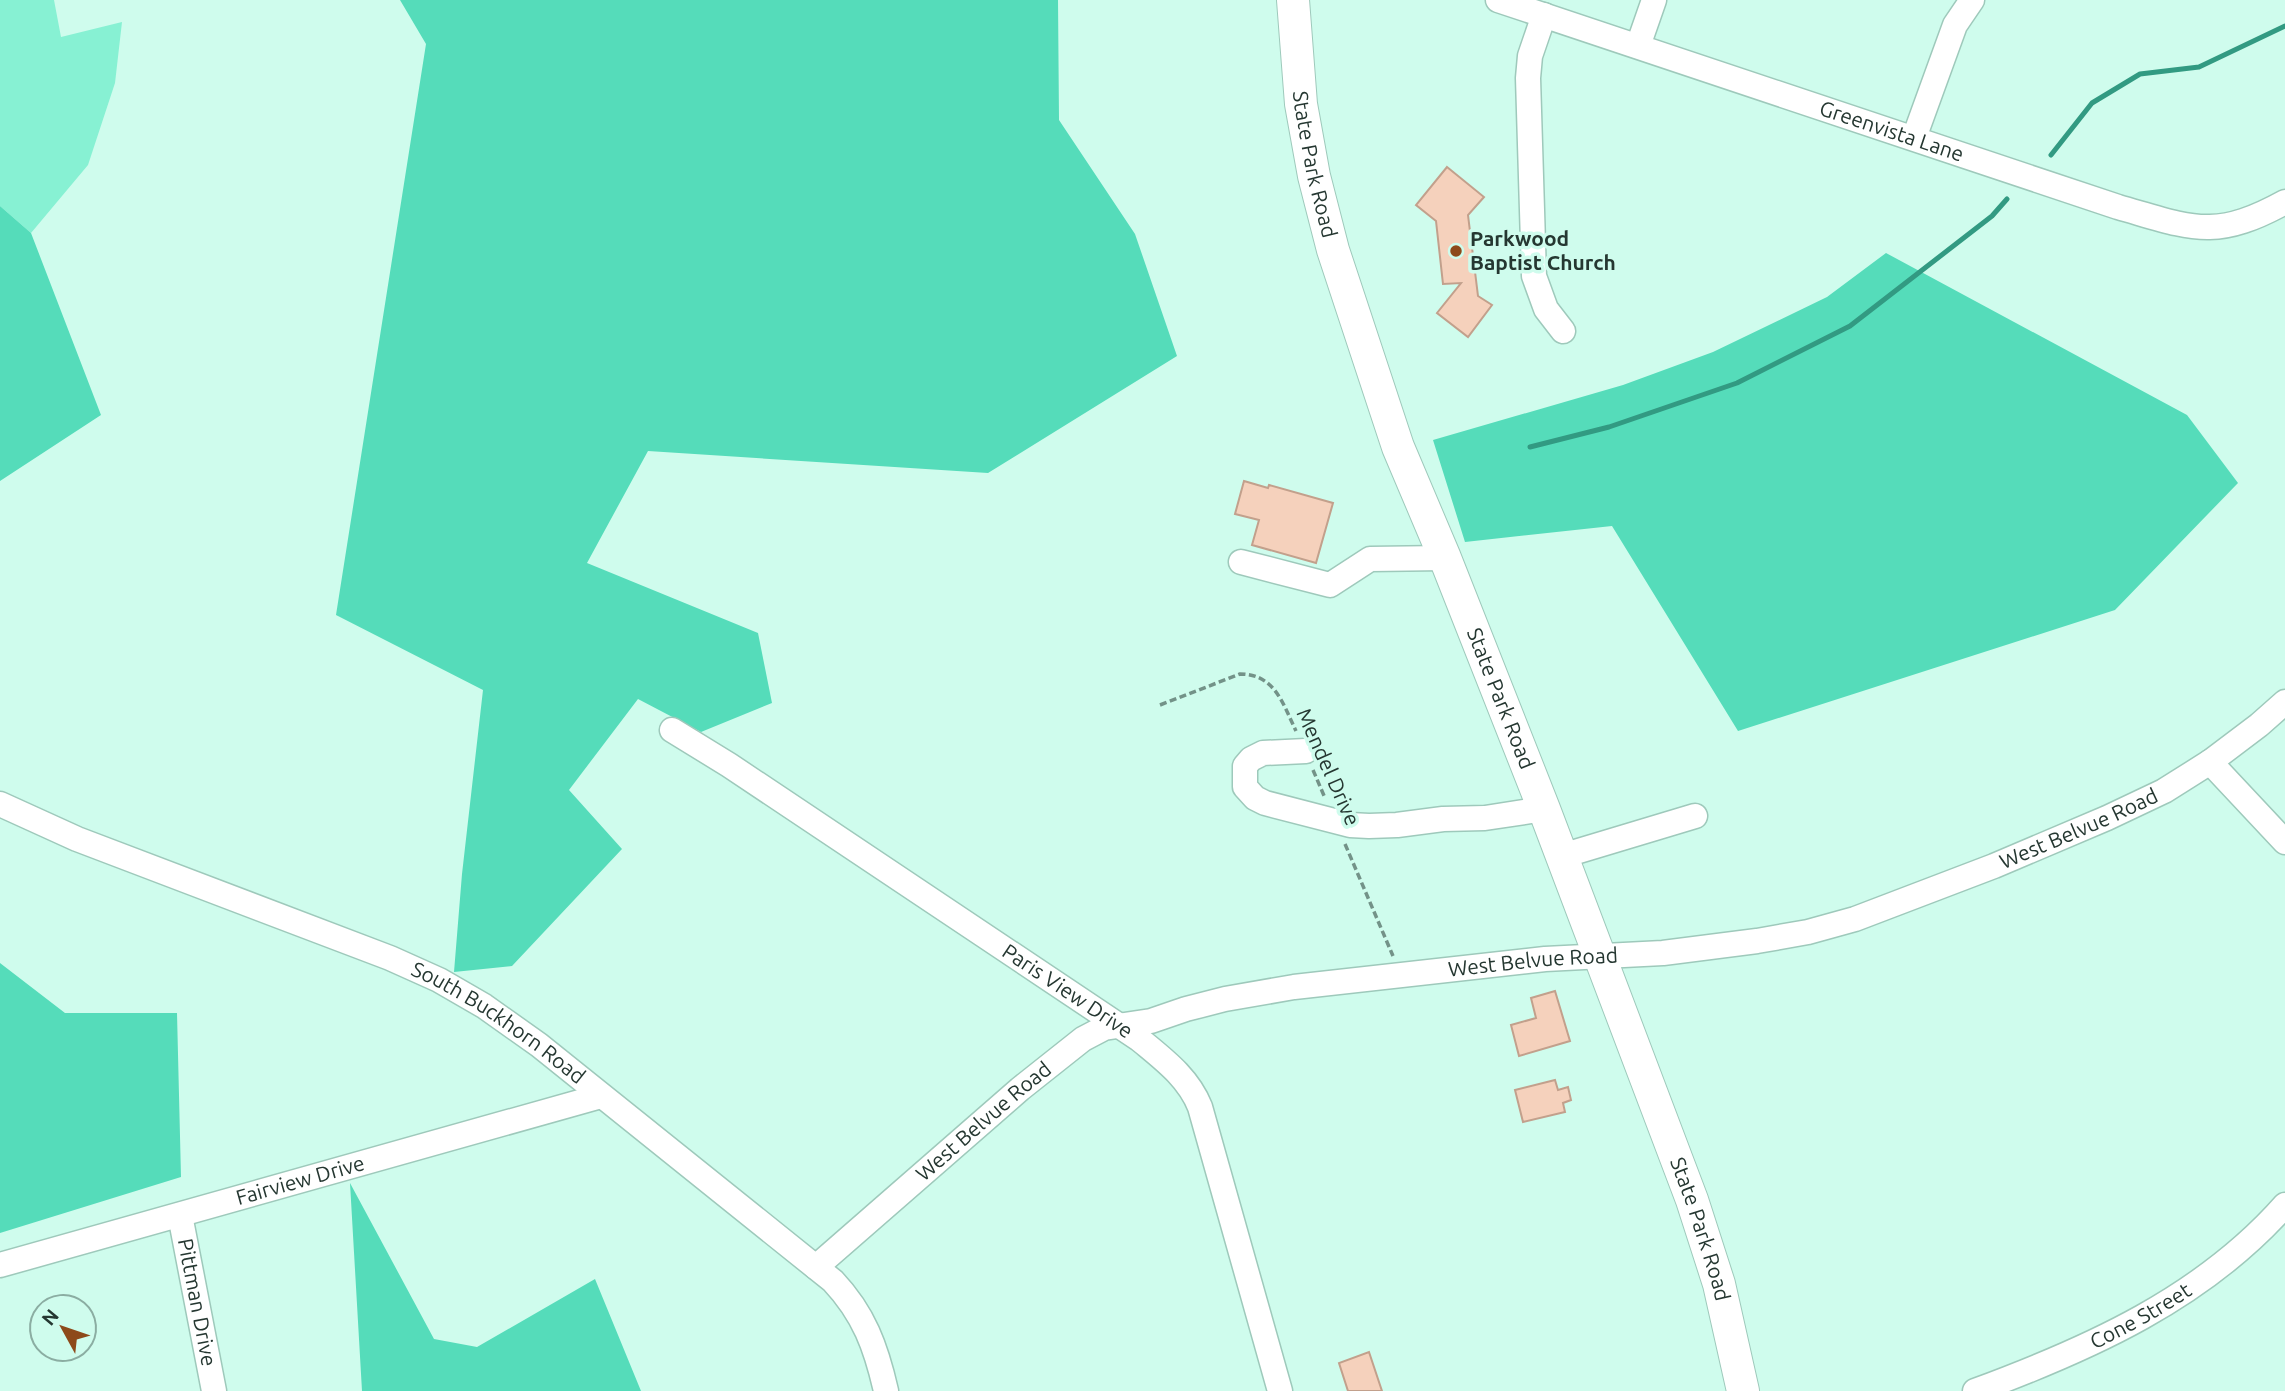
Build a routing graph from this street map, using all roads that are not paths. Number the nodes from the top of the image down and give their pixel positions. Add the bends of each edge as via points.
1 (1293, 0) edge
2 (1498, 0) edge
3 (1654, 0) edge
4 (1972, 0) edge
5 (1544, 15) junction
6 (1638, 46) junction
7 (1914, 138) junction
8 (2285, 202) edge
9 (1563, 331) dead end
10 (1445, 558) junction
11 (1241, 562) dead end
12 (2285, 702) edge
13 (672, 730) dead end
14 (1306, 751) road end
15 (2210, 762) junction
16 (0, 804) edge
17 (1544, 809) junction
18 (1695, 816) dead end
19 (2285, 842) edge
20 (1562, 856) junction
21 (1601, 956) junction
22 (1116, 1025) junction
23 (601, 1096) junction
24 (2285, 1205) edge
25 (180, 1215) junction
26 (0, 1265) edge
27 (816, 1267) junction
28 (1992, 1388) edge
29 (214, 1391) edge
30 (886, 1391) edge
31 (1280, 1391) edge
32 (1743, 1391) edge

1 - 10 main road, State Park Road via 1301,104 1333,250 1398,447
2 - 5 street, Greenvista Lane
3 - 6 street
4 - 7 street via 1955,25
5 - 6 street, Greenvista Lane
5 - 9 street via 1530,55 1528,78 1534,276 1546,309
6 - 7 street, Greenvista Lane
7 - 8 street, Greenvista Lane via 2183,226 2228,226
10 - 11 street via 1370,559 1330,585
10 - 17 main road, State Park Road
12 - 15 street, West Belvue Road
13 - 22 street, Paris View Drive
14 - 17 street via 1257,754 1245,766 1245,787 1265,803 1350,825 1485,818
15 - 19 street
15 - 21 street, West Belvue Road via 2164,791 2107,818 1855,919 1757,941
16 - 23 street, South Buckhorn Road via 77,839 439,980 528,1037
17 - 20 main road, State Park Road
18 - 20 street
20 - 21 main road, State Park Road
21 - 22 street, West Belvue Road via 1294,987
21 - 32 main road, State Park Road via 1692,1200 1719,1284
22 - 27 street, West Belvue Road via 1083,1040 1020,1089
22 - 31 street, Paris View Drive via 1181,1075 1195,1095
23 - 25 street, Fairview Drive
23 - 27 street, South Buckhorn Road
24 - 28 street, Cone Street via 2234,1254 2173,1299 2117,1332
25 - 26 street, Fairview Drive
25 - 29 street, Pittman Drive
27 - 30 street, South Buckhorn Road via 859,1312

